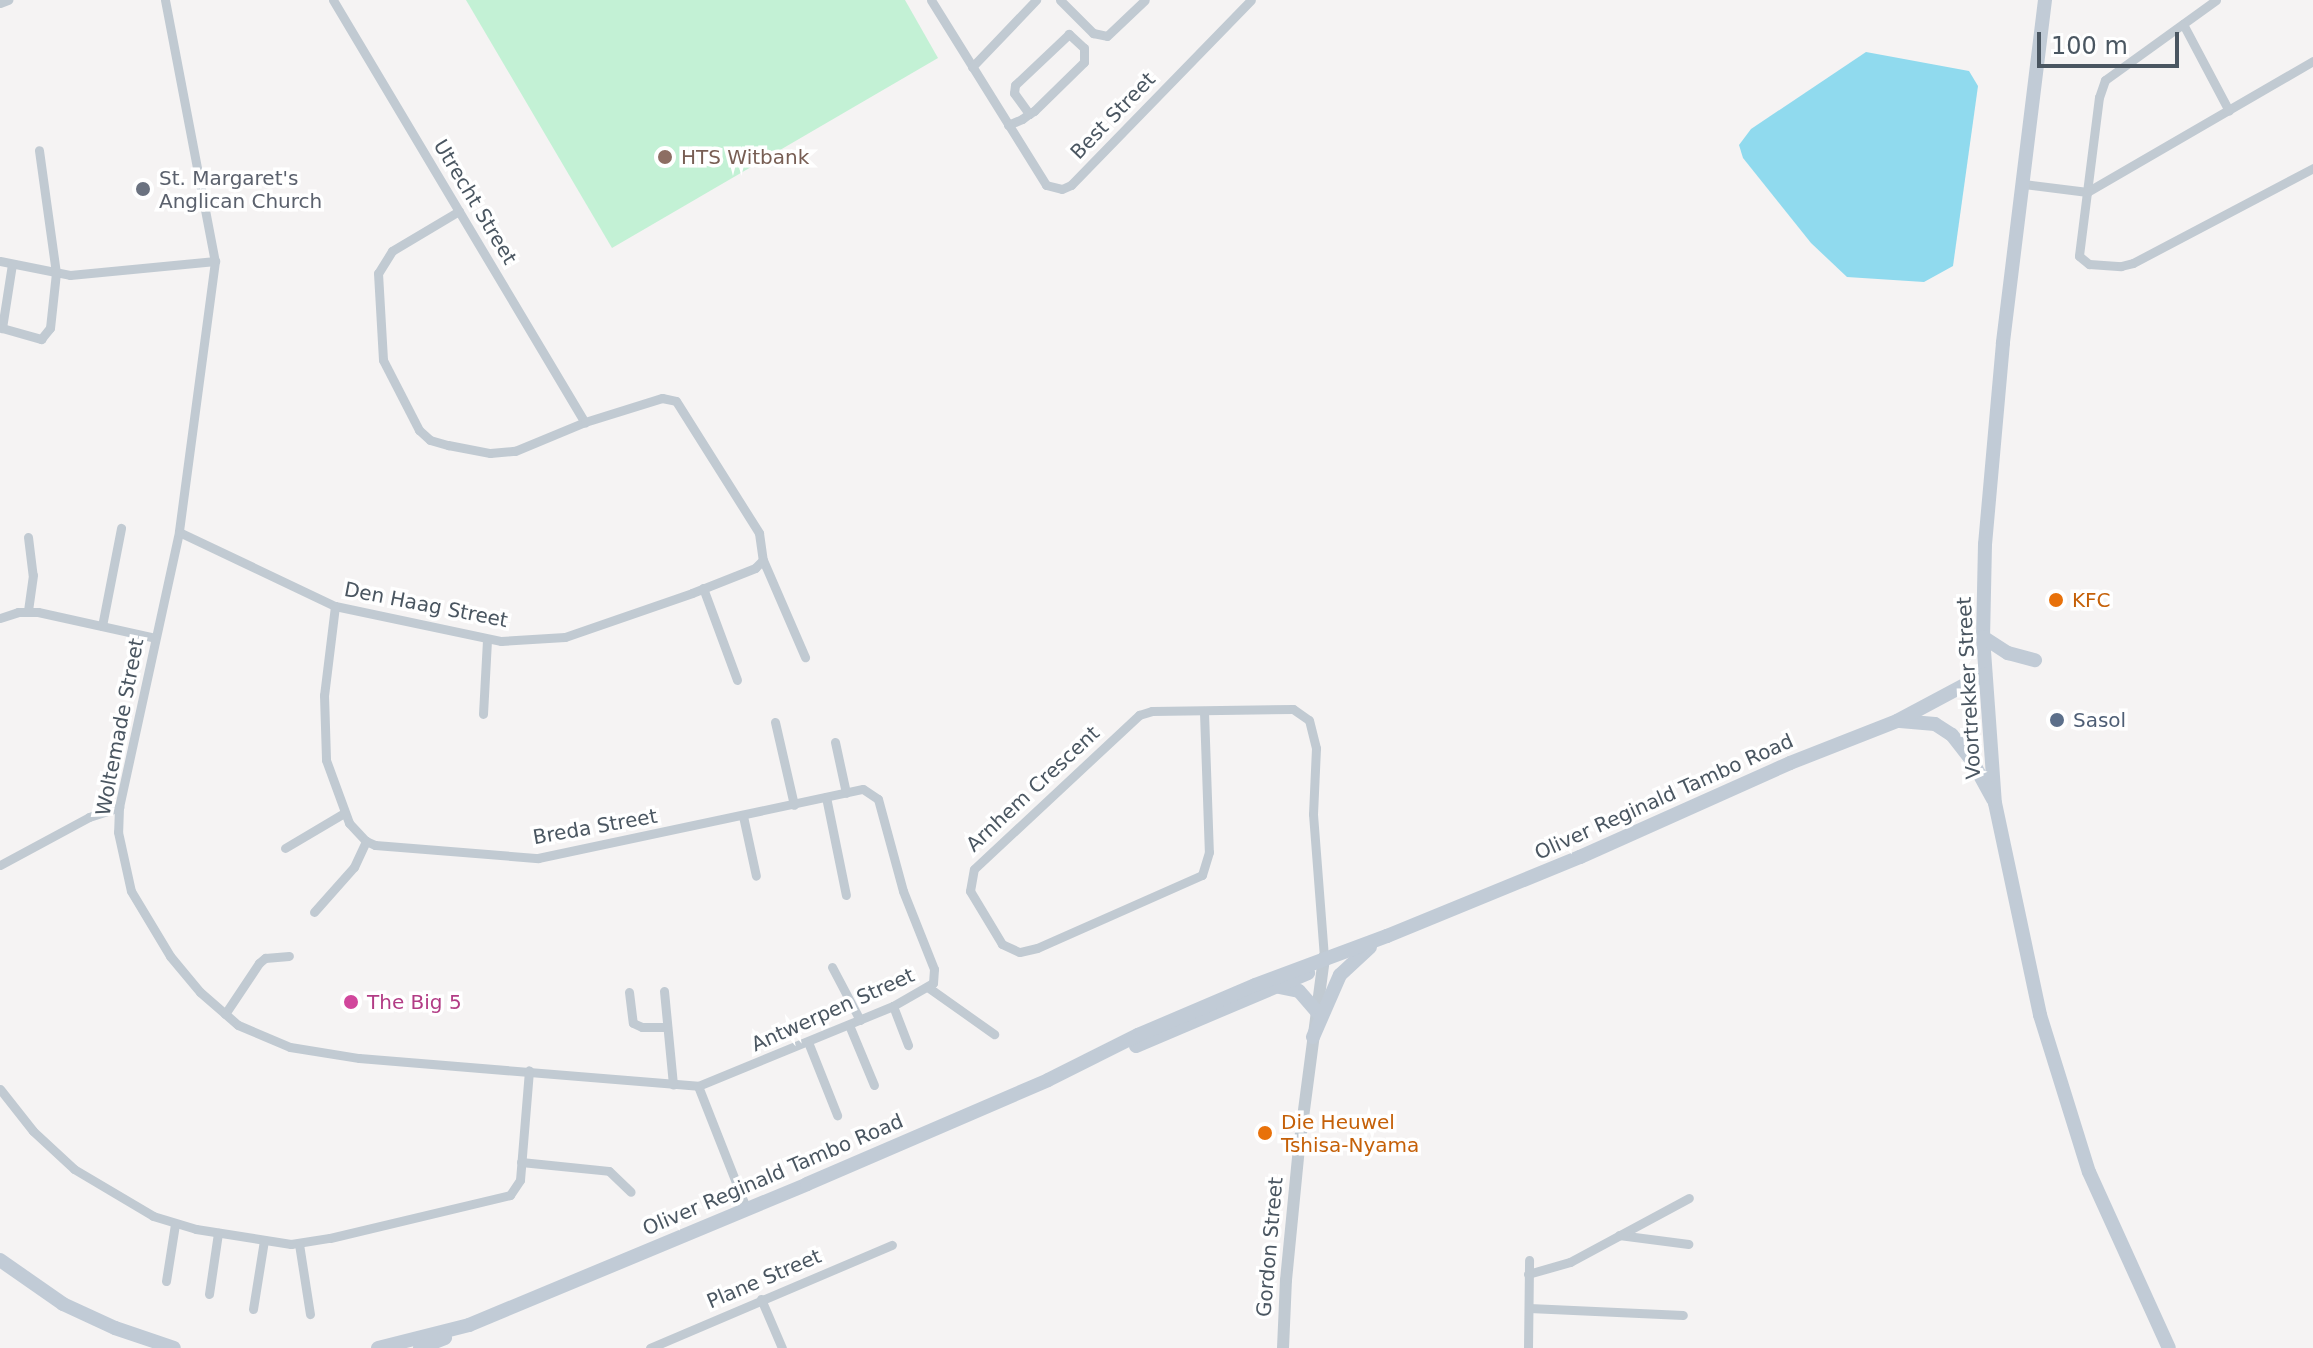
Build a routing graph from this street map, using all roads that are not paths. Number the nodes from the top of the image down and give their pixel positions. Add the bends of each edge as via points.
1 (8, 0) edge
2 (165, 0) edge
3 (333, 0) edge
4 (931, 0) edge
5 (1036, 0) edge
6 (1060, 0) edge
7 (1145, 0) edge
8 (1251, 0) edge
9 (2045, 0) edge
10 (2216, 0) edge
11 (0, 3) edge
12 (2183, 24) junction
13 (2313, 61) edge
14 (972, 67) junction
15 (2229, 111) junction
16 (1029, 114) junction
17 (1008, 125) junction
18 (39, 150) dead end
19 (2313, 168) edge
20 (2024, 184) junction
21 (2087, 192) junction
22 (459, 211) junction
23 (0, 261) edge
24 (215, 261) junction
25 (12, 264) junction
26 (56, 273) junction
27 (585, 422) junction
28 (121, 528) dead end
29 (179, 532) junction
30 (28, 537) dead end
31 (763, 560) junction
32 (703, 588) junction
33 (335, 606) junction
34 (28, 611) junction
35 (0, 618) edge
36 (102, 626) junction
37 (1983, 637) junction
38 (155, 638) junction
39 (487, 639) junction
40 (805, 657) dead end
41 (2035, 660) dead end
42 (1985, 674) junction
43 (737, 680) dead end
44 (1204, 712) junction
45 (1303, 713) joint
46 (483, 714) dead end
47 (1897, 721) junction
48 (775, 722) dead end
49 (835, 742) dead end
50 (846, 793) junction
51 (826, 797) junction
52 (1995, 803) junction
53 (794, 805) junction
54 (119, 807) junction
55 (344, 813) junction
56 (743, 816) junction
57 (366, 841) junction
58 (285, 848) dead end
59 (0, 865) edge
60 (756, 876) dead end
61 (903, 891) joint
62 (846, 895) dead end
63 (314, 912) dead end
64 (1387, 936) junction
65 (289, 956) dead end
66 (1323, 962) junction
67 (832, 967) dead end
68 (1277, 986) junction
69 (929, 988) junction
70 (664, 991) dead end
71 (629, 992) dead end
72 (893, 1006) junction
73 (1317, 1012) junction
74 (225, 1014) junction
75 (860, 1020) junction
76 (849, 1025) junction
77 (667, 1027) junction
78 (994, 1034) dead end
79 (1313, 1037) junction
80 (808, 1042) junction
81 (908, 1045) dead end
82 (1091, 1060) junction
83 (529, 1070) junction
84 (673, 1085) junction
85 (874, 1085) dead end
86 (698, 1086) junction
87 (0, 1089) edge
88 (837, 1115) dead end
89 (521, 1162) junction
90 (631, 1192) dead end
91 (1689, 1198) dead end
92 (746, 1208) junction
93 (175, 1224) junction
94 (218, 1233) junction
95 (1619, 1235) junction
96 (264, 1240) junction
97 (299, 1244) junction
98 (1688, 1244) dead end
99 (892, 1245) dead end
100 (0, 1260) edge
101 (1529, 1260) dead end
102 (1528, 1274) junction
103 (166, 1281) dead end
104 (209, 1294) dead end
105 (761, 1299) junction
106 (1529, 1308) junction
107 (253, 1309) dead end
108 (310, 1314) dead end
109 (1683, 1315) dead end
110 (469, 1325) junction
111 (174, 1348) edge
112 (378, 1348) edge
113 (420, 1348) edge
114 (650, 1348) edge
115 (782, 1348) edge
116 (1283, 1348) edge
117 (1528, 1348) edge
118 (2169, 1348) edge

1 - 11 street
2 - 24 street, Woltemade Street
3 - 22 street, Utrecht Street
4 - 14 street, Best Street
5 - 14 street
6 - 7 street via 1093,33 1107,36
8 - 17 street, Best Street via 1071,185 1046,185
9 - 20 main road, Voortrekker Street
10 - 12 street
12 - 15 street
12 - 21 street via 2105,80
13 - 15 street
14 - 17 street, Best Street
15 - 21 street
16 - 16 street via 1084,62 1084,48 1069,34 1015,85 1014,93
16 - 17 street
18 - 26 street
19 - 21 street via 2121,266 2089,264 2079,256
20 - 21 street
20 - 37 main road, Voortrekker Street via 2003,343 1985,544
22 - 27 street, Utrecht Street
22 - 27 street via 392,251 378,273 383,360 413,422 430,440 490,453 515,451
23 - 25 street
24 - 26 street
24 - 29 street, Woltemade Street
25 - 26 street
25 - 26 street via 2,328 38,340 50,328
27 - 31 street via 662,398 676,401 759,533
28 - 36 street
29 - 33 street, Den Haag Street
29 - 38 street, Woltemade Street
30 - 34 street via 33,575
31 - 32 street, Den Haag Street
31 - 40 street
32 - 39 street, Den Haag Street via 565,637
32 - 43 street
33 - 39 street, Den Haag Street
33 - 55 street via 323,738
34 - 35 street
34 - 36 street
36 - 38 street
37 - 41 main road via 2008,653
37 - 42 main road, Voortrekker Street
38 - 54 street, Woltemade Street
39 - 46 street
42 - 47 main road, Oliver Reginald Tambo Road
42 - 52 main road, Voortrekker Street
44 - 44 street, Arnhem Crescent via 1139,715 974,869 970,891 1010,951 1037,948 1196,879 1205,869 1209,852
44 - 45 street, Arnhem Crescent via 1281,708
45 - 66 street, Gordon Street via 1316,748 1313,814
47 - 52 main road via 1935,724 1952,735
47 - 64 main road, Oliver Reginald Tambo Road
48 - 53 street
49 - 50 street
50 - 51 street, Breda Street
50 - 61 street, Breda Street via 868,790 878,799
51 - 53 street, Breda Street
51 - 62 street
52 - 118 main road, Voortrekker Street via 2040,1015 2084,1158
53 - 56 street, Breda Street
54 - 59 street via 89,817
54 - 74 street, Woltemade Street via 121,854 144,917 190,980
55 - 57 street
55 - 58 street
56 - 57 street, Breda Street via 538,858
56 - 60 street
57 - 63 street via 354,867
61 - 69 street, Antwerpen Street via 934,969
64 - 66 main road, Oliver Reginald Tambo Road
64 - 79 main road via 1340,975
65 - 74 street via 259,963
66 - 68 main road, Oliver Reginald Tambo Road
66 - 73 street, Gordon Street
66 - 82 main road, Oliver Reginald Tambo Road via 1138,1035
67 - 75 street
68 - 73 main road via 1295,989
68 - 82 main road, Oliver Reginald Tambo Road
69 - 72 street, Antwerpen Street
69 - 78 street
70 - 77 street
71 - 77 street via 633,1023
72 - 75 street, Antwerpen Street
72 - 81 street
73 - 79 street, Gordon Street
74 - 83 street, Woltemade Street via 290,1047 359,1058
75 - 76 street, Antwerpen Street
76 - 80 street, Antwerpen Street
76 - 85 street
77 - 84 street
79 - 116 street, Gordon Street via 1286,1272
80 - 86 street, Antwerpen Street
80 - 88 street
82 - 92 main road, Oliver Reginald Tambo Road
83 - 84 street, Woltemade Street
83 - 89 street
84 - 86 street, Woltemade Street
86 - 92 street
87 - 93 street via 33,1131 74,1169
89 - 90 street via 609,1171
89 - 97 street via 518,1186 503,1198
91 - 95 street
92 - 110 main road, Oliver Reginald Tambo Road
93 - 94 street
93 - 103 street
94 - 96 street
94 - 104 street
95 - 98 street
95 - 102 street via 1570,1262
96 - 97 street
96 - 107 street
97 - 108 street
99 - 105 street, Plane Street
100 - 111 main road via 63,1304
101 - 102 street
102 - 106 street
105 - 114 street, Plane Street
105 - 115 street
106 - 109 street
106 - 117 street
110 - 112 main road, Oliver Reginald Tambo Road
110 - 113 main road, Oliver Reginald Tambo Road

